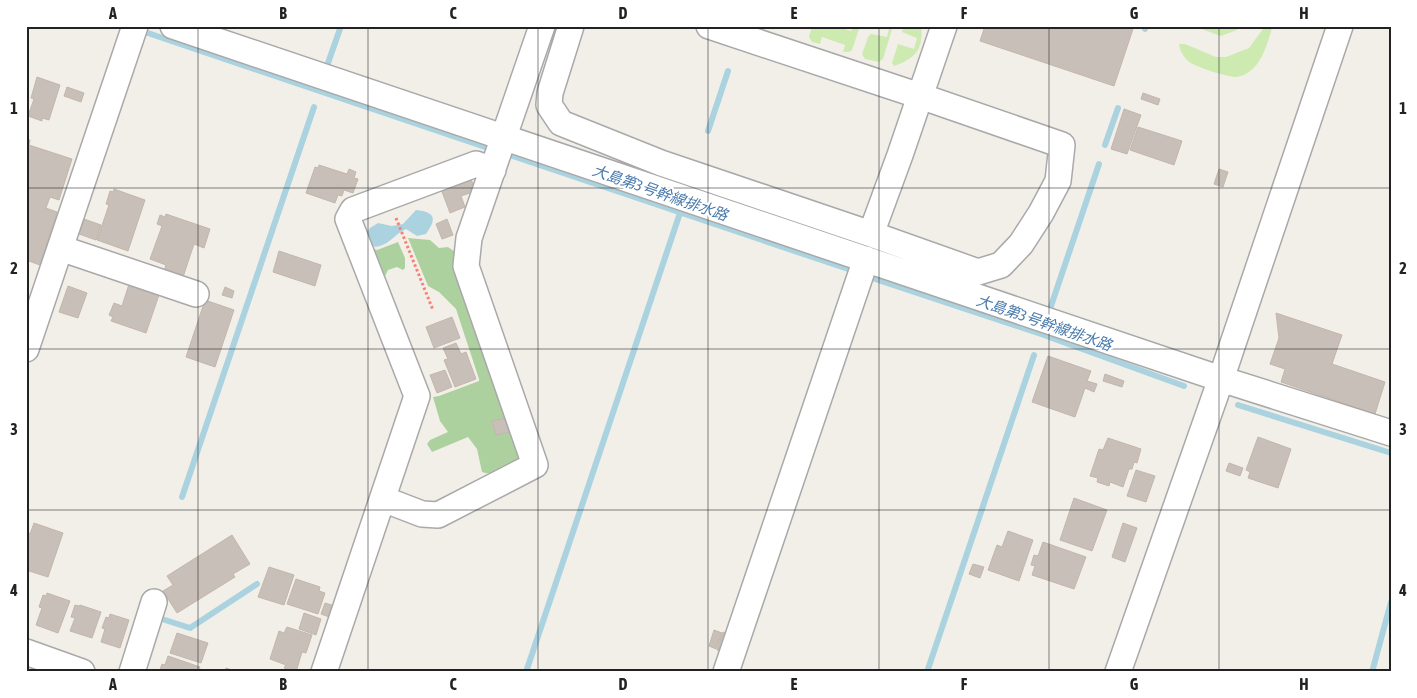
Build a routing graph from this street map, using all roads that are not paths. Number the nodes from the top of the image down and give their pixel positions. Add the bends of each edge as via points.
1 (173, 26) edge
2 (542, 26) edge
3 (571, 26) edge
4 (709, 26) edge
5 (944, 26) edge
6 (1340, 26) edge
7 (133, 32) edge
8 (920, 96) junction
9 (499, 153) junction
10 (871, 234) junction
11 (60, 248) junction
12 (862, 270) junction
13 (196, 294) dead end
14 (26, 349) edge
15 (1221, 379) junction
16 (1391, 433) edge
17 (383, 499) junction
18 (154, 602) dead end
19 (26, 652) edge
20 (82, 672) edge
21 (132, 672) edge
22 (324, 672) edge
23 (726, 672) edge
24 (1118, 672) edge

1 - 9 street
2 - 9 street
3 - 10 street via 550,93 549,105 561,123 661,163
4 - 8 street
5 - 8 street
6 - 15 street
7 - 11 street
8 - 10 street
8 - 10 street via 1062,145 1058,181 1021,244 1001,265 978,272
9 - 12 street
9 - 17 street via 353,210 348,219 418,396
9 - 17 street via 469,238 466,266 535,465 438,515 422,514
11 - 13 street
11 - 14 street
12 - 15 street
12 - 23 street
15 - 16 street
15 - 24 street
17 - 22 street
18 - 21 street
19 - 20 street

